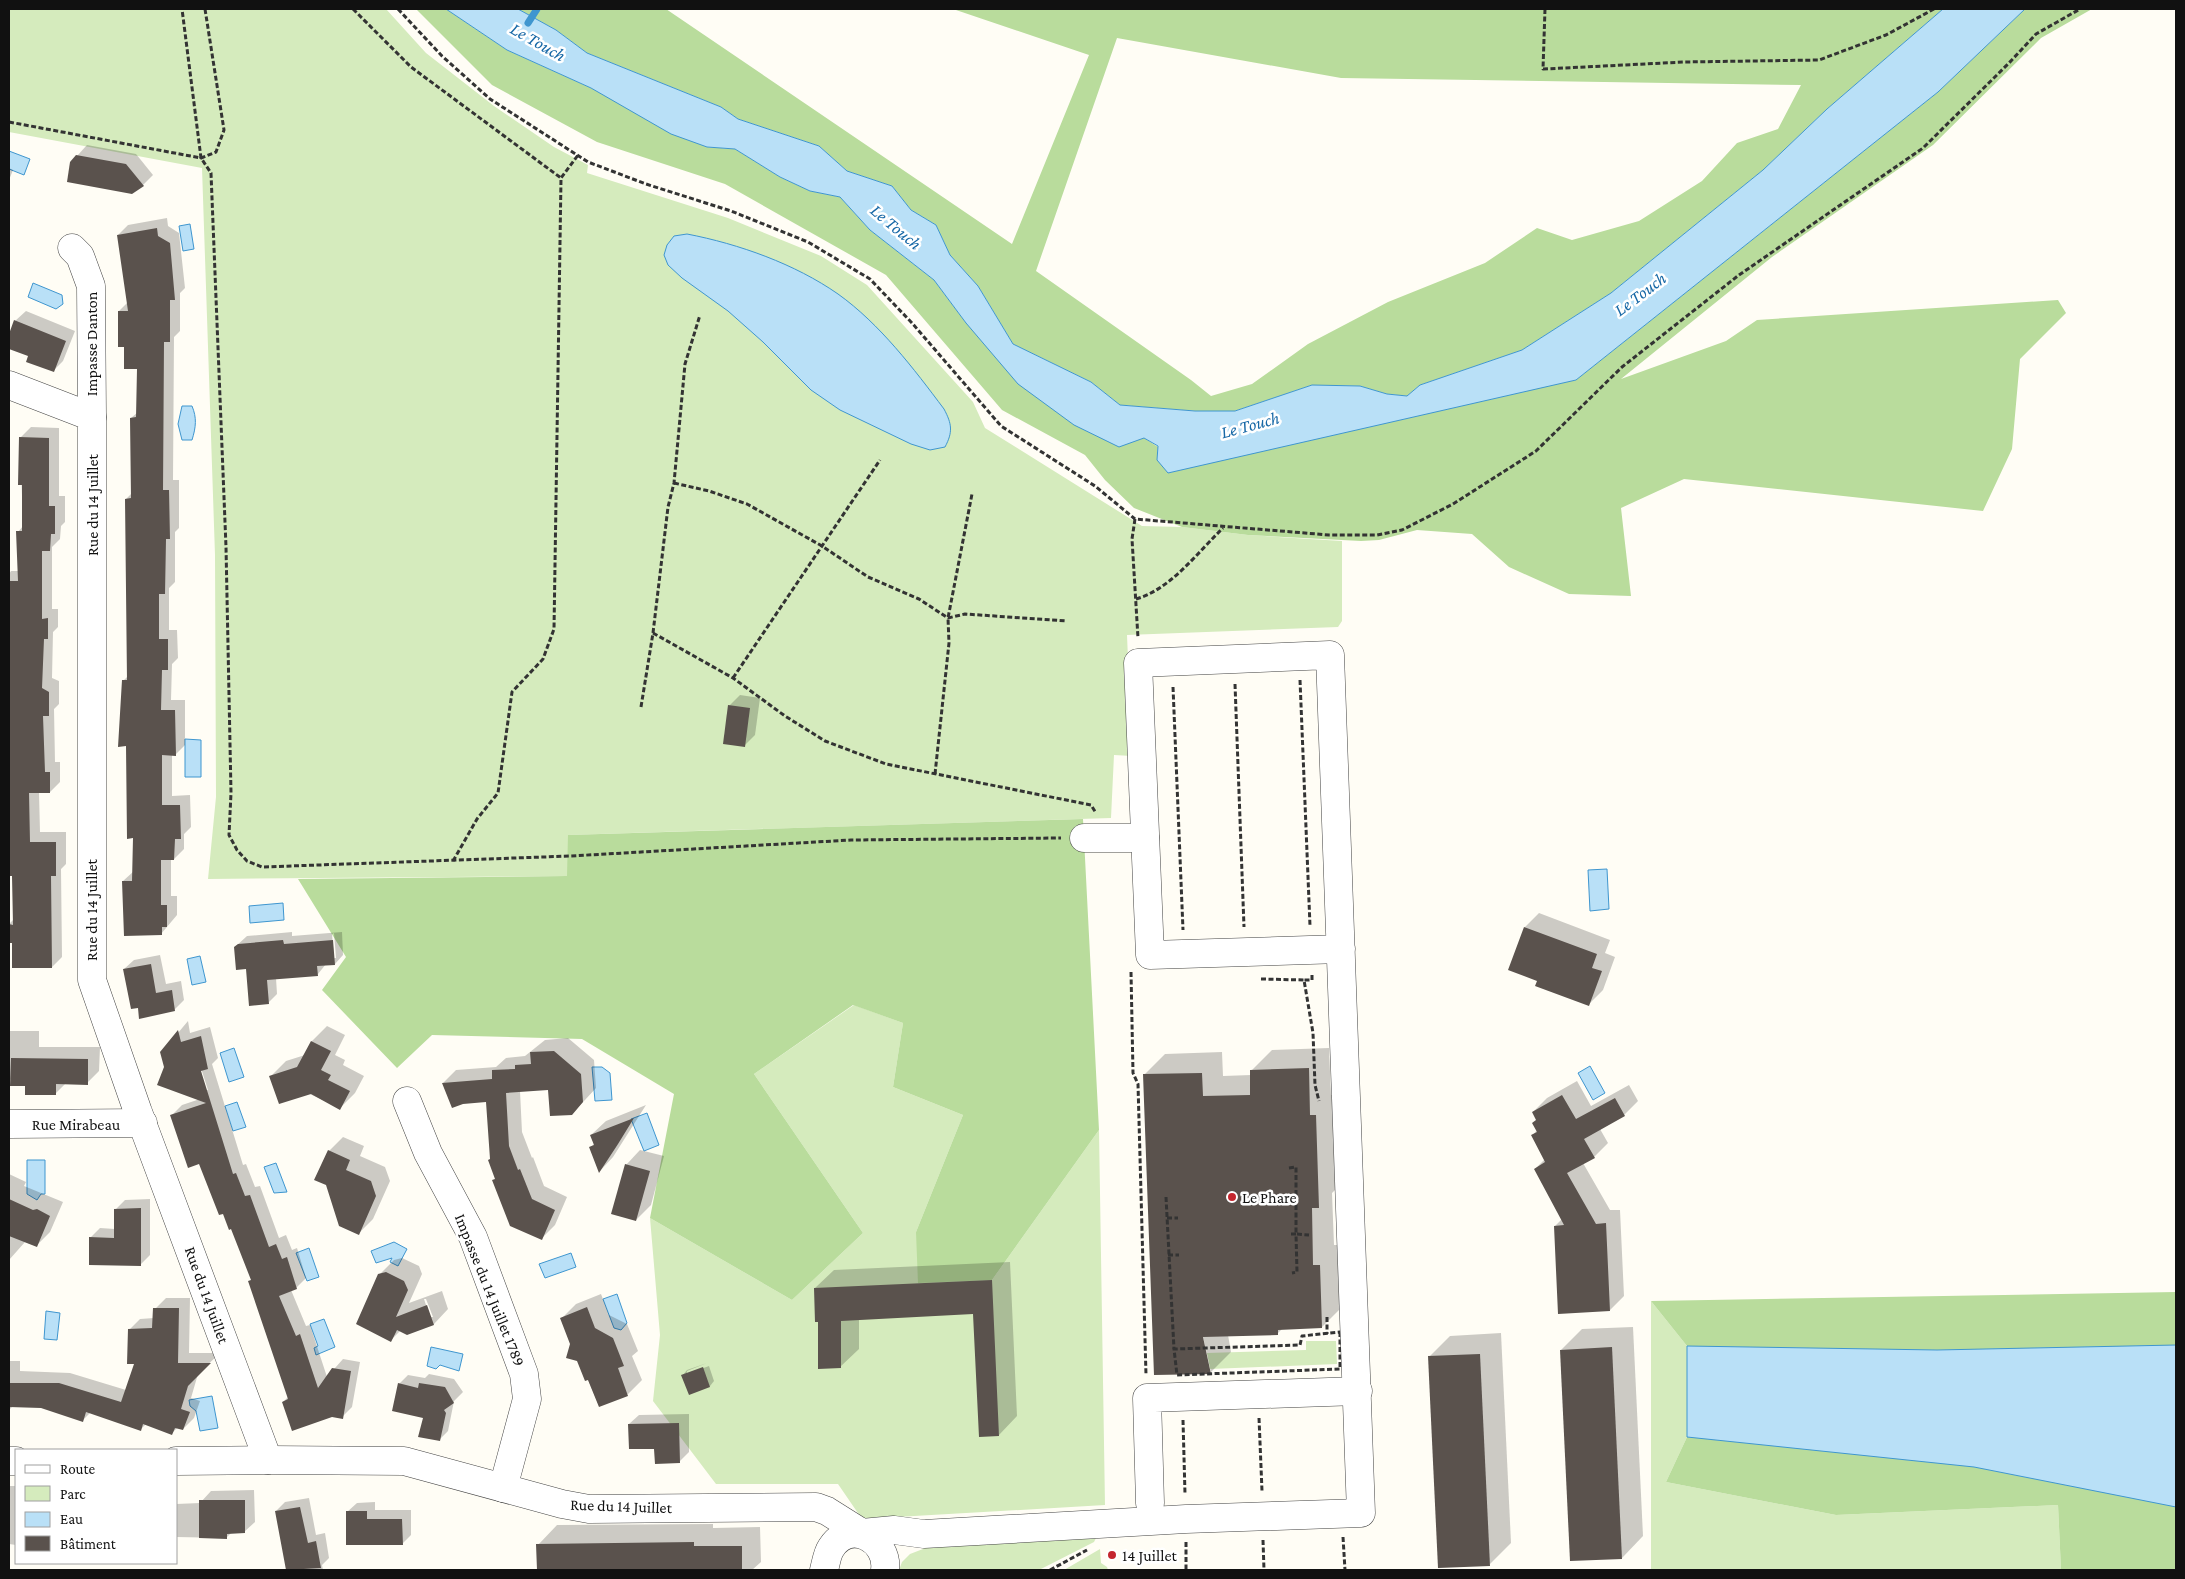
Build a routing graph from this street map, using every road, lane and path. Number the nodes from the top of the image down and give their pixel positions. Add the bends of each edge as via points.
1 (182, 9) edge
2 (205, 9) edge
3 (353, 9) edge
4 (398, 9) edge
5 (1545, 9) edge
6 (1934, 9) edge
7 (2080, 9) edge
8 (9, 122) edge
9 (578, 155) junction
10 (201, 158) junction
11 (561, 178) junction
12 (72, 248) dead end
13 (700, 315) dead end
14 (9, 385) edge
15 (92, 417) junction
16 (880, 460) dead end
17 (674, 483) junction
18 (972, 494) dead end
19 (1135, 519) junction
20 (1223, 528) junction
21 (822, 546) junction
22 (1136, 599) junction
23 (948, 618) junction
24 (1067, 621) dead end
25 (653, 633) junction
26 (1138, 634) dead end
27 (1300, 656) junction
28 (1234, 658) junction
29 (1172, 661) junction
30 (733, 678) junction
31 (641, 707) dead end
32 (935, 774) junction
33 (1094, 831) junction
34 (1145, 838) junction
35 (453, 861) junction
36 (1340, 949) junction
37 (1311, 950) junction
38 (1245, 952) junction
39 (1184, 954) junction
40 (1150, 955) junction
41 (407, 1101) dead end
42 (1320, 1102) dead end
43 (142, 1123) junction
44 (9, 1124) edge
45 (1289, 1168) dead end
46 (1166, 1197) dead end
47 (1167, 1218) junction
48 (1178, 1218) dead end
49 (1291, 1234) dead end
50 (1296, 1234) junction
51 (1309, 1235) dead end
52 (1168, 1255) junction
53 (1179, 1255) dead end
54 (1292, 1273) dead end
55 (1327, 1314) dead end
56 (1327, 1334) junction
57 (1174, 1349) junction
58 (1179, 1386) junction
59 (1358, 1391) junction
60 (1259, 1394) junction
61 (1147, 1398) junction
62 (268, 1460) junction
63 (178, 1461) edge
64 (503, 1488) junction
65 (1150, 1503) dead end
66 (800, 1507) junction
67 (1263, 1516) junction
68 (1186, 1519) junction
69 (862, 1533) junction
70 (924, 1534) junction
71 (827, 1559) edge
72 (886, 1568) edge
73 (1186, 1570) edge
74 (1264, 1570) edge

1 - 10 path
2 - 10 path via 224,130 216,152
3 - 11 path via 411,67
4 - 9 path via 442,56 490,99
5 - 6 path via 1543,69 1819,60 1886,35
7 - 20 path via 2036,34 1923,148 1739,275 1622,366 1536,451 1453,504 1402,530 1377,535
8 - 10 path
9 - 11 path
9 - 19 path via 588,162 646,184 731,211 808,242 870,279 1001,426 1094,486
10 - 35 path via 212,173 226,547 229,836 247,862 262,868
11 - 35 path via 554,629 543,659 512,692 498,793 477,819
12 - 15 street, Impasse Danton via 80,256 91,286
13 - 17 path via 685,364
14 - 15 street
15 - 43 street, Rue du 14 Juillet via 92,973 96,996
16 - 21 path
17 - 21 path via 709,490 747,504
17 - 25 path via 668,506
18 - 23 path
19 - 20 path
19 - 22 path via 1132,539
20 - 22 path via 1167,583
21 - 23 path via 868,576 919,599
21 - 30 path
22 - 26 path
23 - 24 path via 965,614
23 - 32 path via 949,643
25 - 30 path
25 - 31 path
27 - 28 street
27 - 36 street via 1330,655
27 - 37 path
28 - 29 street
28 - 38 path
29 - 34 street via 1138,662
29 - 39 path
30 - 32 path via 825,741 886,764
32 - 33 path via 1091,805
33 - 34 street
33 - 35 path
34 - 40 street
36 - 37 street
36 - 59 street
37 - 38 street
37 - 42 path via 1312,980 1304,980 1313,1033 1315,1085
38 - 39 street
39 - 40 street
40 - 61 path via 1131,966 1133,1073 1138,1084
41 - 64 street, Impasse du 14 Juillet 1789 via 428,1153 473,1237 524,1374 527,1399
43 - 44 street, Rue Mirabeau
43 - 62 street, Rue du 14 Juillet
45 - 50 path via 1296,1167
46 - 47 path
47 - 48 path
47 - 52 path
49 - 50 path
50 - 51 path
50 - 54 path via 1298,1272
52 - 53 path
52 - 57 path
55 - 56 path
56 - 57 path via 1302,1336 1300,1346
56 - 58 path via 1340,1332 1340,1369
57 - 58 path
58 - 60 street
58 - 61 street
58 - 68 path
59 - 60 street
59 - 67 street via 1361,1514
60 - 67 path
61 - 65 street
62 - 63 street, Rue du 14 Juillet
62 - 64 street, Rue du 14 Juillet via 404,1461
64 - 66 street, Rue du 14 Juillet via 589,1509
66 - 69 street, Rue du 14 Juillet via 827,1511
66 - 71 street via 825,1523 830,1535
67 - 68 street
67 - 74 path
68 - 70 street
68 - 73 path
69 - 70 street via 894,1530
69 - 71 street via 844,1536
69 - 72 street, Rue du 14 Juillet via 880,1547
70 - 72 street via 897,1552

